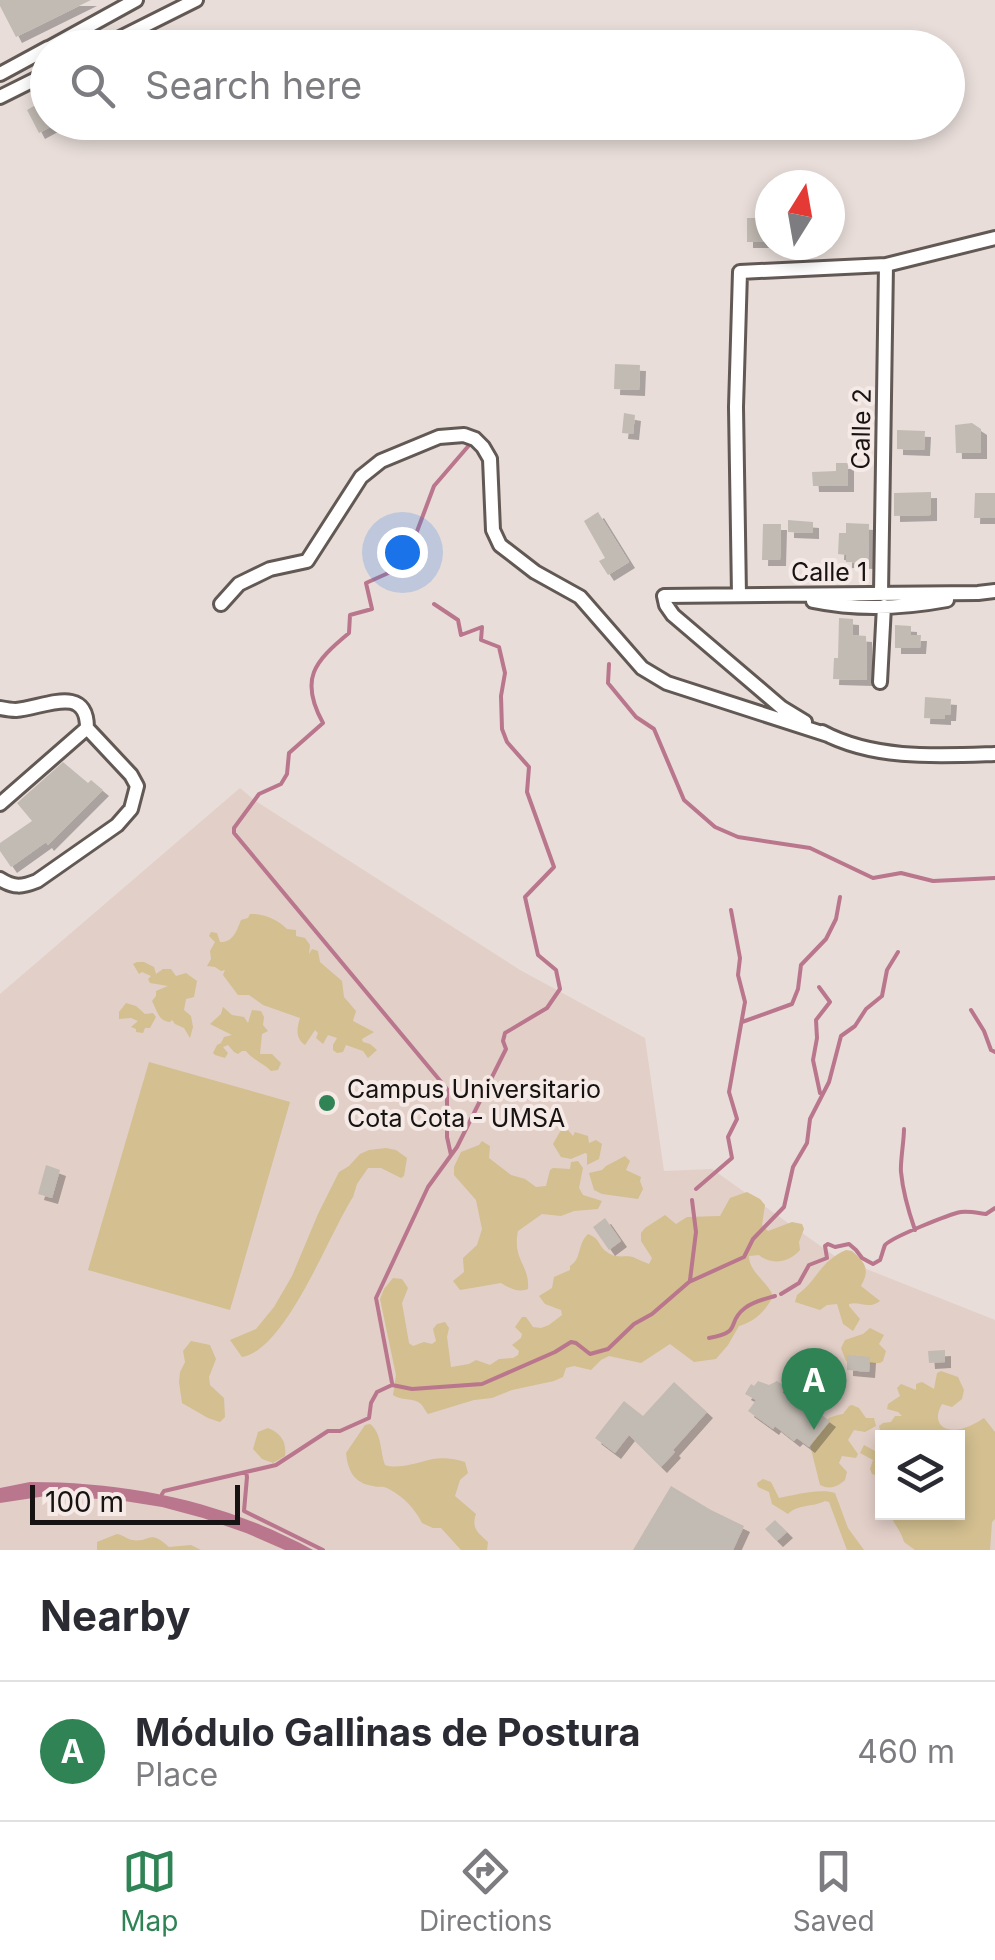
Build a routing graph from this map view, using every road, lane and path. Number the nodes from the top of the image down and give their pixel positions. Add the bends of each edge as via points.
1 (136, 0) edge
2 (187, 2) edge
3 (81, 30) edge
4 (134, 30) edge
5 (30, 57) edge
6 (0, 72) edge
7 (30, 82) edge
8 (5, 94) edge
9 (995, 238) edge
10 (886, 265) junction
11 (995, 590) edge
12 (739, 596) junction
13 (883, 600) junction
14 (221, 604) dead end
15 (880, 682) dead end
16 (0, 708) edge
17 (87, 728) junction
18 (828, 735) junction
19 (995, 754) edge
20 (0, 804) edge
21 (0, 879) edge

1 - 3 street
2 - 4 street
5 - 6 street
6 - 8 street
7 - 8 street
9 - 10 street
10 - 12 street via 740,272
10 - 13 street, Calle 2
11 - 13 street, Calle 1 via 928,604
12 - 13 street, Calle 1
12 - 18 street, Calle 1 via 664,596 673,615 782,708
13 - 15 street, Calle 2
14 - 18 street via 239,584 307,561 361,477 381,461 438,437 464,435 484,446 490,459 493,530 500,545 580,598 642,668 667,683
16 - 17 street via 72,702 87,715
17 - 20 street
17 - 21 street via 137,786 131,809 36,881 22,887
18 - 19 street via 893,753

